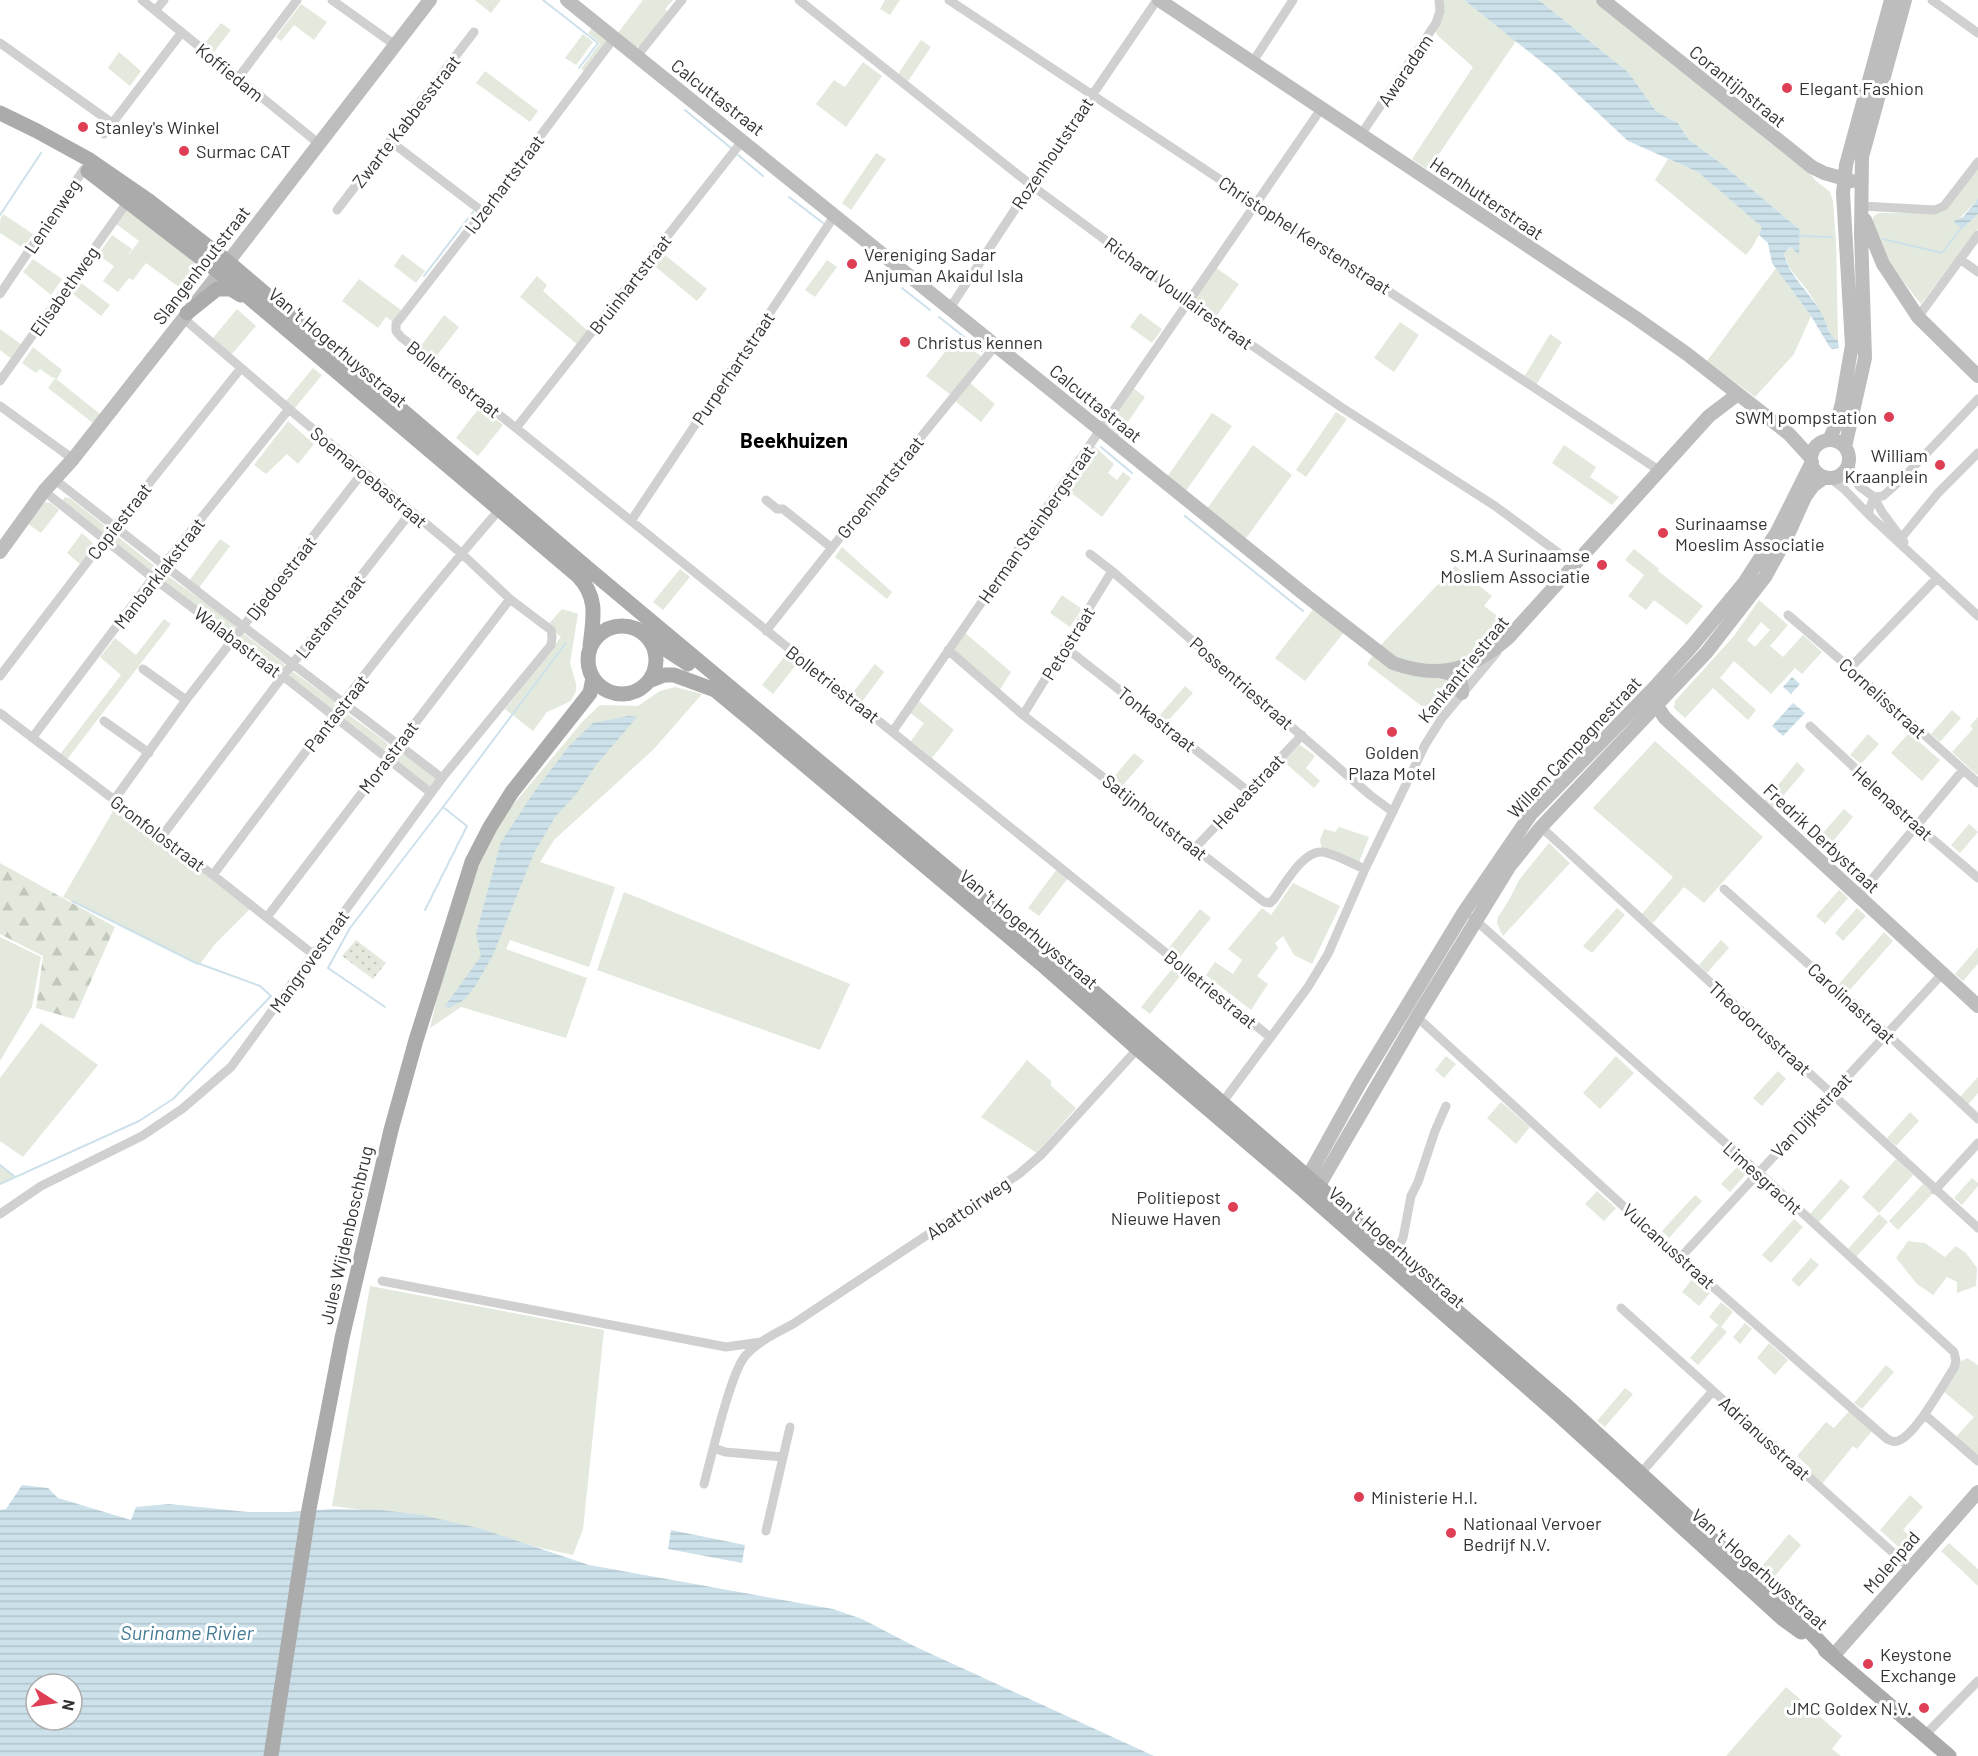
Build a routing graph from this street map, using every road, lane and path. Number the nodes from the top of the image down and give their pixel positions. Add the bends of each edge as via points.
1 (142, 0) edge
2 (164, 0) edge
3 (297, 0) edge
4 (332, 0) edge
5 (430, 0) edge
6 (567, 0) edge
7 (682, 0) edge
8 (799, 0) edge
9 (949, 0) edge
10 (1158, 0) edge
11 (1293, 0) edge
12 (1439, 0) edge
13 (1603, 0) edge
14 (1891, 0) edge
15 (1905, 0) edge
16 (1932, 0) edge
17 (156, 10) junction
18 (182, 32) junction
19 (474, 32) dead end
20 (1978, 33) edge
21 (614, 38) junction
22 (0, 43) edge
23 (395, 45) junction
24 (637, 56) junction
25 (1252, 63) junction
26 (238, 78) junction
27 (1092, 94) junction
28 (1321, 109) junction
29 (0, 113) edge
30 (0, 122) edge
31 (112, 123) junction
32 (104, 134) dead end
33 (1360, 136) junction
34 (743, 140) junction
35 (390, 141) junction
36 (318, 144) junction
37 (1978, 162) edge
38 (1846, 165) junction
39 (84, 169) junction
40 (1824, 173) junction
41 (1860, 182) junction
42 (1031, 185) junction
43 (1844, 186) junction
44 (128, 201) junction
45 (1257, 204) junction
46 (1861, 206) junction
47 (337, 210) dead end
48 (483, 212) junction
49 (835, 215) junction
50 (1978, 235) edge
51 (1960, 259) junction
52 (223, 267) junction
53 (1978, 272) edge
54 (0, 294) edge
55 (1189, 302) junction
56 (950, 308) junction
57 (185, 315) junction
58 (273, 317) junction
59 (1918, 317) junction
60 (396, 331) joint
61 (996, 345) junction
62 (241, 368) junction
63 (1978, 376) edge
64 (1719, 379) junction
65 (0, 381) edge
66 (1738, 394) junction
67 (1978, 399) edge
68 (0, 406) edge
69 (288, 410) junction
70 (1709, 416) junction
71 (1836, 425) junction
72 (516, 428) junction
73 (1101, 430) junction
74 (1789, 434) junction
75 (1803, 440) junction
76 (1823, 442) junction
77 (1845, 447) junction
78 (1978, 453) edge
79 (73, 459) junction
80 (1812, 460) junction
81 (1849, 464) junction
82 (1660, 471) junction
83 (363, 472) junction
84 (1828, 478) junction
85 (54, 479) junction
86 (44, 491) junction
87 (1874, 497) junction
88 (766, 500) dead end
89 (499, 510) junction
90 (411, 512) junction
91 (1869, 515) junction
92 (630, 520) junction
93 (114, 527) junction
94 (104, 540) junction
95 (1900, 540) junction
96 (832, 548) junction
97 (0, 552) edge
98 (461, 553) junction
99 (1090, 554) dead end
100 (1575, 565) junction
101 (164, 566) junction
102 (591, 571) junction
103 (1113, 571) junction
104 (153, 578) junction
105 (1937, 578) junction
106 (510, 598) junction
107 (1788, 615) dead end
108 (1978, 616) edge
109 (243, 626) junction
110 (766, 631) junction
111 (647, 636) junction
112 (552, 637) joint
113 (1508, 638) junction
114 (233, 639) junction
115 (590, 646) junction
116 (1066, 648) junction
117 (948, 650) junction
118 (292, 664) junction
119 (1850, 668) junction
120 (143, 669) dead end
121 (1443, 672) junction
122 (0, 676) edge
123 (283, 676) junction
124 (593, 678) junction
125 (651, 680) junction
126 (731, 689) junction
127 (1653, 689) junction
128 (608, 691) junction
129 (1462, 693) junction
130 (186, 700) junction
131 (343, 704) junction
132 (1657, 706) junction
133 (0, 713) edge
134 (1023, 715) junction
135 (332, 716) junction
136 (104, 721) dead end
137 (1810, 726) dead end
138 (893, 732) junction
139 (1302, 735) junction
140 (32, 738) junction
141 (397, 745) junction
142 (545, 752) junction
143 (149, 753) junction
144 (386, 759) junction
145 (1963, 770) junction
146 (442, 778) junction
147 (1978, 783) edge
148 (1248, 791) junction
149 (431, 793) junction
150 (114, 800) junction
151 (1393, 812) junction
152 (1916, 825) junction
153 (1540, 827) junction
154 (162, 836) junction
155 (1195, 848) junction
156 (1365, 869) junction
157 (213, 875) junction
158 (1978, 878) edge
159 (1724, 890) dead end
160 (1858, 896) junction
161 (1470, 916) junction
162 (267, 917) junction
163 (314, 955) junction
164 (1943, 973) junction
165 (1978, 1005) edge
166 (1417, 1017) junction
167 (1887, 1034) junction
168 (1270, 1037) junction
169 (1142, 1044) junction
170 (1360, 1083) junction
171 (1373, 1091) junction
172 (1832, 1094) junction
173 (1222, 1103) junction
174 (1446, 1106) dead end
175 (1978, 1119) edge
176 (1978, 1143) edge
177 (1758, 1172) junction
178 (1310, 1187) junction
179 (1935, 1190) junction
180 (0, 1214) edge
181 (1978, 1228) edge
182 (1394, 1255) junction
183 (1680, 1257) junction
184 (382, 1281) dead end
185 (1621, 1308) dead end
186 (761, 1342) junction
187 (1712, 1392) junction
188 (1563, 1411) junction
189 (1925, 1415) junction
190 (790, 1426) dead end
191 (714, 1448) junction
192 (783, 1457) junction
193 (1978, 1461) edge
194 (1640, 1474) junction
195 (704, 1484) dead end
196 (1978, 1492) edge
197 (766, 1531) dead end
198 (1910, 1568) junction
199 (1833, 1656) junction
200 (1978, 1681) edge
201 (1925, 1735) junction
202 (272, 1756) edge
203 (1949, 1756) edge

1 - 17 street, Koffiedam
2 - 17 street
3 - 26 street
4 - 23 street
5 - 23 main road, Slangenhoutstraat
6 - 21 main road, Calcuttastraat
7 - 24 street
8 - 42 street, Richard Voullairestraat
9 - 27 street, Christophel Kerstenstraat
10 - 25 main road, Hernhutterstraat
10 - 27 street, Rozenhoutstraat
11 - 25 street
12 - 33 street, Awaradam via 1437,23
13 - 40 main road, Corantijnstraat via 1792,152
14 - 38 main road
15 - 41 main road via 1866,136
16 - 20 street
17 - 18 street, Koffiedam
18 - 26 street, Koffiedam
18 - 31 street
19 - 35 street, Zwarte Kabbesstraat
21 - 24 main road, Calcuttastraat
21 - 48 street, IJzerhartstraat
22 - 31 street
23 - 36 main road, Slangenhoutstraat
24 - 34 main road, Calcuttastraat
25 - 28 main road, Hernhutterstraat
26 - 36 street, Koffiedam
27 - 42 street, Rozenhoutstraat
27 - 45 street, Christophel Kerstenstraat
28 - 33 main road, Hernhutterstraat
28 - 45 street, Herman Steinbergstraat
29 - 52 main road, Van 't Hogerhuysstraat via 88,159 149,201
30 - 39 main road, Van 't Hogerhuysstraat via 33,137
31 - 32 street
33 - 64 main road, Hernhutterstraat via 1636,318
34 - 49 main road, Calcuttastraat
34 - 72 street, Bruinhartstraat
35 - 47 street, Zwarte Kabbesstraat
35 - 48 street
36 - 52 main road, Slangenhoutstraat
37 - 46 street via 1944,206 1935,210
38 - 40 main road
38 - 43 main road
39 - 44 main road, Van 't Hogerhuysstraat
39 - 54 street, Lenienweg
40 - 43 main road, Corantijnstraat
41 - 43 main road
41 - 46 main road
42 - 55 street, Richard Voullairestraat
42 - 56 street, Rozenhoutstraat
43 - 71 main road via 1852,345
44 - 52 main road, Van 't Hogerhuysstraat
44 - 65 street, Elisabethweg
45 - 55 street, Herman Steinbergstraat
45 - 82 street, Christophel Kerstenstraat
46 - 59 main road via 1883,264
46 - 77 main road via 1865,358
48 - 60 street, IJzerhartstraat via 396,324
49 - 56 main road, Calcuttastraat
49 - 92 street, Purperhartstraat
50 - 51 street
51 - 53 street
51 - 59 street
52 - 57 main road, Slangenhoutstraat
52 - 58 main road, Van 't Hogerhuysstraat
52 - 102 main road, Van 't Hogerhuysstraat
55 - 73 street, Herman Steinbergstraat
55 - 100 street, Richard Voullairestraat via 1341,407 1495,506
56 - 61 main road, Calcuttastraat
57 - 58 main road via 209,293 225,288
57 - 62 street, Soemaroebastraat
57 - 79 main road, Slangenhoutstraat
58 - 89 main road, Van 't Hogerhuysstraat
59 - 63 main road
60 - 72 street, Bolletriestraat
61 - 73 main road, Calcuttastraat
61 - 96 street, Groenhartstraat
62 - 69 street, Soemaroebastraat
62 - 93 street, Copiestraat
64 - 66 main road, Hernhutterstraat
64 - 70 main road via 1720,394
66 - 70 main road, Kankantriestraat
66 - 74 main road, Hernhutterstraat
67 - 87 street via 1901,480 1883,495
68 - 79 street
69 - 83 street, Soemaroebastraat
69 - 101 street, Manbarklakstraat
70 - 82 main road, Kankantriestraat
71 - 75 main road via 1819,438
71 - 76 main road
72 - 92 street, Bolletriestraat
73 - 117 street, Herman Steinbergstraat
73 - 121 main road, Calcuttastraat via 1393,663 1409,669
74 - 75 main road, Hernhutterstraat
74 - 80 main road, Hernhutterstraat
75 - 76 main road, Hernhutterstraat
76 - 77 main road via 1838,442
76 - 80 main road
77 - 81 main road
78 - 95 street via 1938,493
79 - 85 main road, Slangenhoutstraat
80 - 84 main road via 1817,473
80 - 127 main road, Willem Campagnestraat via 1777,532 1744,583
81 - 84 main road via 1843,473
81 - 87 street via 1859,486
82 - 100 main road, Kankantriestraat
83 - 90 street, Soemaroebastraat
83 - 109 street, Djedoestraat
84 - 91 street
84 - 132 main road, Willem Campagnestraat via 1805,497 1765,577 1706,653
85 - 86 main road, Slangenhoutstraat
85 - 93 street, Walabastraat
86 - 94 street, Walabastraat
86 - 97 main road, Slangenhoutstraat
87 - 91 street
87 - 95 street
88 - 96 street
89 - 98 street, Pantastraat
89 - 115 main road, Van 't Hogerhuysstraat via 586,585 593,611
90 - 98 street, Soemaroebastraat
90 - 118 street, Lastanstraat
91 - 95 street
92 - 110 street, Bolletriestraat
93 - 94 street, Copiestraat
93 - 101 street, Walabastraat
94 - 104 street, Walabastraat
94 - 122 street, Copiestraat
95 - 105 street
96 - 110 street, Groenhartstraat
98 - 106 street, Soemaroebastraat
98 - 131 street, Pantastraat
99 - 103 street, Possentriestraat
100 - 113 main road, Kankantriestraat
101 - 104 street, Manbarklakstraat
101 - 109 street, Walabastraat
102 - 111 main road, Van 't Hogerhuysstraat via 627,618
102 - 126 main road, Van 't Hogerhuysstraat
103 - 116 street, Petostraat
103 - 139 street, Possentriestraat
104 - 114 street, Walabastraat
104 - 140 street, Manbarklakstraat
105 - 108 street
105 - 119 street
106 - 112 street, Soemaroebastraat via 551,630
106 - 141 street, Morastraat
107 - 119 street, Cornelisstraat
109 - 114 street, Djedoestraat
109 - 118 street, Walabastraat
110 - 138 street, Bolletriestraat
111 - 115 main road via 634,628 614,626 604,630
111 - 125 main road via 656,659
111 - 126 main road, Van 't Hogerhuysstraat
112 - 146 street, Mangrovestraat via 550,645
113 - 121 main road, Calcuttastraat via 1488,656
113 - 129 street, Kankantriestraat
114 - 123 street, Walabastraat
114 - 130 street, Djedoestraat
115 - 124 main road via 588,662
116 - 134 street, Petostraat
116 - 148 street, Tonkastraat
117 - 134 street, Satijnhoutstraat
117 - 138 street, Herman Steinbergstraat
118 - 123 street, Lastanstraat
118 - 131 street, Walabastraat
119 - 145 street, Cornelisstraat
120 - 130 street
121 - 129 main road via 1458,677
123 - 135 street, Walabastraat
123 - 154 street, Lastanstraat
124 - 128 main road
124 - 142 main road, Jules Wijdenboschbrug via 590,693
125 - 128 main road via 628,694
125 - 169 main road, Van 't Hogerhuysstraat via 675,675 715,690
126 - 169 main road, Van 't Hogerhuysstraat via 1057,960
127 - 132 main road, Fredrik Derbystraat
127 - 161 main road, Willem Campagnestraat via 1531,814
128 - 142 main road, Jules Wijdenboschbrug
129 - 151 street, Kankantriestraat via 1425,745
130 - 143 street, Djedoestraat
131 - 135 street, Pantastraat
131 - 141 street, Walabastraat
132 - 153 main road, Willem Campagnestraat
132 - 160 main road, Fredrik Derbystraat via 1665,718
133 - 140 street, Gronfolostraat
134 - 155 street, Satijnhoutstraat
135 - 144 street, Walabastraat
135 - 157 street, Pantastraat
136 - 143 street
137 - 152 street, Helenastraat
138 - 168 street, Bolletriestraat
139 - 148 street, Heveastraat
139 - 151 street, Possentriestraat
140 - 150 street, Gronfolostraat
141 - 144 street, Morastraat
141 - 146 street, Walabastraat
142 - 202 main road, Jules Wijdenboschbrug via 513,792 472,862 391,1130 342,1338 309,1509
143 - 150 street, Djedoestraat
144 - 149 street, Walabastraat
144 - 162 street, Morastraat
145 - 147 street, Cornelisstraat
145 - 152 street
146 - 149 street, Mangrovestraat
148 - 155 street, Heveastraat
149 - 163 street, Mangrovestraat
150 - 154 street, Gronfolostraat
151 - 156 street, Kankantriestraat
152 - 158 street, Helenastraat
152 - 160 street
153 - 161 main road, Willem Campagnestraat
153 - 172 street, Theodorusstraat
154 - 157 street, Gronfolostraat
155 - 156 street, Satijnhoutstraat via 1269,903 1301,862 1321,851
156 - 168 street, Kankantriestraat via 1328,954
157 - 162 street, Gronfolostraat
159 - 167 street, Carolinastraat
160 - 164 main road, Fredrik Derbystraat
161 - 166 main road, Willem Campagnestraat
161 - 170 main road, Willem Campagnestraat
161 - 177 street, Limesgracht
162 - 163 street, Gronfolostraat
163 - 180 street, Mangrovestraat via 231,1067 182,1109 142,1136 41,1186
164 - 165 main road, Fredrik Derbystraat
164 - 167 street, Van Dijkstraat
166 - 171 main road, Willem Campagnestraat
166 - 183 street, Vulcanusstraat
167 - 172 street, Van Dijkstraat
167 - 175 street, Carolinastraat
168 - 173 street, Kankantriestraat
169 - 173 main road, Van 't Hogerhuysstraat
169 - 178 main road, Van 't Hogerhuysstraat
169 - 186 street, Abattoirweg via 1020,1174
170 - 171 main road
170 - 178 main road, Willem Campagnestraat
171 - 178 main road, Willem Campagnestraat
172 - 177 street, Van Dijkstraat
172 - 179 street, Theodorusstraat
173 - 178 main road, Van 't Hogerhuysstraat
174 - 182 street via 1411,1196 1403,1238
176 - 179 street
177 - 183 street, Van Dijkstraat
177 - 189 street, Limesgracht via 1954,1353 1954,1368
178 - 182 main road, Van 't Hogerhuysstraat
178 - 188 main road, Van 't Hogerhuysstraat
179 - 181 street, Theodorusstraat
182 - 188 main road, Van 't Hogerhuysstraat
183 - 189 street, Vulcanusstraat via 1887,1439 1902,1440
184 - 186 street via 726,1347
185 - 187 street, Adrianusstraat
186 - 191 street via 744,1356 738,1367
187 - 194 street
187 - 198 street, Adrianusstraat
188 - 194 main road, Van 't Hogerhuysstraat
188 - 199 main road, Van 't Hogerhuysstraat via 1783,1619
189 - 193 street
190 - 192 street
191 - 192 street
191 - 195 street
192 - 197 street
194 - 199 main road, Van 't Hogerhuysstraat via 1791,1612
196 - 198 main road, Molenpad
198 - 199 main road, Molenpad
199 - 201 main road
200 - 201 street
201 - 203 main road

